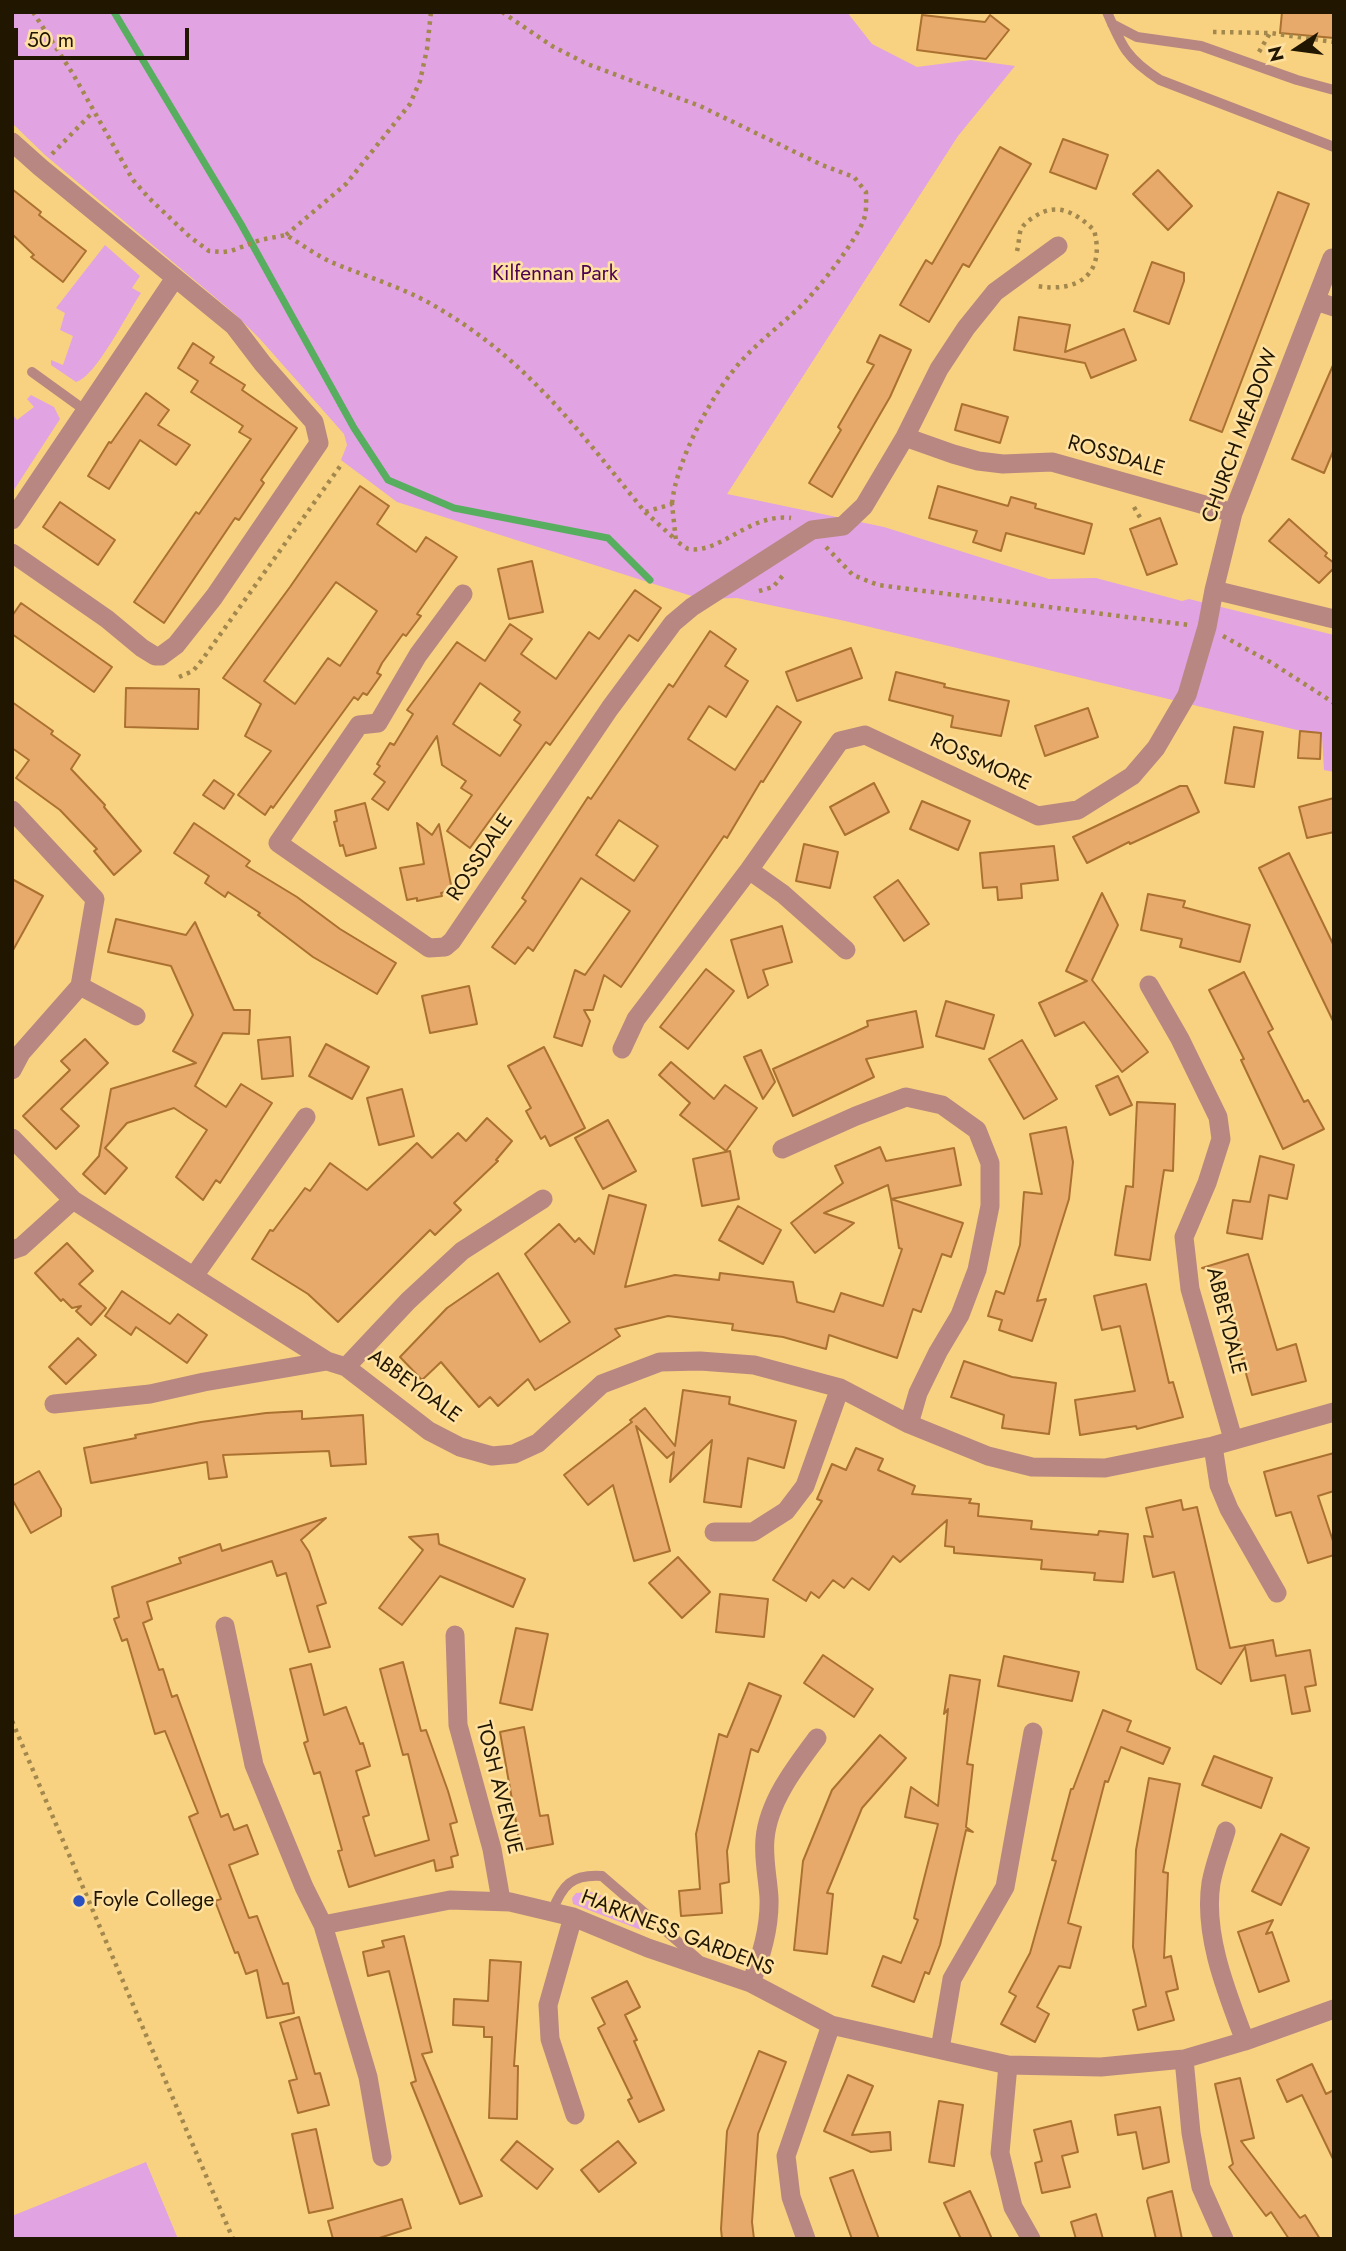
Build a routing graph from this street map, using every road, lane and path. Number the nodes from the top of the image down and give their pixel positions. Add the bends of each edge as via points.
1 (33, 12) edge
2 (431, 12) edge
3 (502, 12) edge
4 (1107, 12) edge
5 (1112, 24) junction
6 (1205, 32) dead end
7 (1270, 33) junction
8 (1334, 42) edge
9 (1256, 59) dead end
10 (1334, 90) edge
11 (93, 112) junction
12 (12, 142) edge
13 (1334, 147) edge
14 (40, 167) junction
15 (286, 235) junction
16 (1058, 246) dead end
17 (1017, 254) dead end
18 (1332, 258) dead end
19 (174, 278) junction
20 (1035, 286) dead end
21 (1325, 304) edge
22 (32, 372) dead end
23 (86, 411) junction
24 (905, 437) junction
25 (341, 464) dead end
26 (1131, 502) dead end
27 (672, 504) junction
28 (645, 512) junction
29 (1233, 513) junction
30 (12, 520) edge
31 (1142, 521) dead end
32 (812, 530) junction
33 (677, 541) junction
34 (12, 553) edge
35 (788, 569) dead end
36 (1214, 590) junction
37 (748, 592) dead end
38 (463, 594) dead end
39 (1189, 614) dead end
40 (1334, 619) edge
41 (1186, 625) junction
42 (1207, 627) junction
43 (1184, 633) dead end
44 (179, 677) dead end
45 (1334, 702) edge
46 (12, 810) edge
47 (749, 870) junction
48 (846, 950) dead end
49 (1149, 985) dead end
50 (80, 986) junction
51 (136, 1016) dead end
52 (622, 1049) dead end
53 (15, 1058) edge
54 (306, 1117) dead end
55 (12, 1138) edge
56 (782, 1149) dead end
57 (543, 1199) dead end
58 (73, 1200) junction
59 (12, 1250) edge
60 (194, 1276) junction
61 (327, 1361) junction
62 (346, 1367) junction
63 (840, 1388) junction
64 (54, 1404) dead end
65 (1334, 1412) edge
66 (909, 1424) junction
67 (1233, 1438) junction
68 (1213, 1446) junction
69 (714, 1532) dead end
70 (1277, 1593) dead end
71 (225, 1626) dead end
72 (455, 1635) dead end
73 (12, 1721) edge
74 (1033, 1732) dead end
75 (817, 1738) dead end
76 (1226, 1831) dead end
77 (510, 1902) junction
78 (552, 1912) junction
79 (573, 1917) junction
80 (323, 1925) junction
81 (709, 1969) junction
82 (751, 1983) junction
83 (1334, 2009) edge
84 (831, 2025) junction
85 (1245, 2041) junction
86 (940, 2049) junction
87 (1184, 2059) junction
88 (1007, 2065) junction
89 (575, 2115) dead end
90 (382, 2157) dead end
91 (233, 2239) edge
92 (806, 2239) edge
93 (1031, 2239) edge
94 (1224, 2239) edge

1 - 11 path
2 - 15 path via 420,81 410,104 346,184
3 - 27 path via 587,64 700,106 854,177 866,192 863,221 838,260 805,302 743,359 706,413 680,466
4 - 5 lane
5 - 10 lane via 1137,37 1201,46
5 - 13 lane via 1125,52 1160,80
6 - 7 path
7 - 8 path
7 - 9 path
11 - 14 path
11 - 15 path via 133,180 209,251 231,251
12 - 14 street
14 - 19 street
15 - 28 path via 329,261 411,294 469,327 531,377 572,420
16 - 24 street, ROSSDALE via 995,292 939,369
17 - 20 path via 1021,229 1039,214 1061,209 1082,218 1094,230 1097,254 1087,276 1075,286
18 - 21 street, CHURCH MEADOW
19 - 23 street
19 - 34 street via 240,332 314,422 319,434 317,448 214,597 176,645 161,656 142,648
21 - 29 street, CHURCH MEADOW
22 - 23 lane
23 - 30 street
24 - 29 street, ROSSDALE via 978,461 1052,462
24 - 32 street, ROSSDALE via 864,506 843,526
25 - 44 path via 202,660
26 - 31 path
27 - 28 path
27 - 33 path
28 - 33 path
29 - 36 street, CHURCH MEADOW
32 - 33 path via 802,520 773,518 752,523 704,548 688,550
32 - 38 street, ROSSDALE via 673,623 453,941 445,947 429,947 278,843 359,725 378,723 418,655
32 - 41 path via 853,575 878,585
35 - 37 path via 773,587
36 - 40 street
36 - 42 street, ROSSMORE
39 - 41 path
41 - 42 path
41 - 43 path
42 - 45 path
42 - 47 street, ROSSMORE via 1187,695 1156,748 1132,775 1078,810 1038,816 865,735 840,741
46 - 50 street via 95,899
47 - 48 street
47 - 52 street, ROSSMORE via 643,1009
49 - 67 street, ABBEYDALE via 1218,1117 1221,1139 1184,1237 1190,1289
50 - 51 street
50 - 53 street
54 - 60 street
55 - 58 street, ABBEYDALE
56 - 66 street via 906,1097 942,1105 977,1130 990,1163 990,1206 977,1270 960,1315 918,1393
57 - 62 street, ABBEYDALE via 462,1251
58 - 59 street
58 - 60 street, ABBEYDALE
60 - 61 street, ABBEYDALE
61 - 62 street, ABBEYDALE
61 - 64 street, ABBEYDALE via 150,1394
62 - 63 street, ABBEYDALE via 429,1431 492,1456 514,1454 538,1443 602,1384 660,1362 754,1365
63 - 66 street, ABBEYDALE
63 - 69 street via 805,1486 786,1511 753,1532
65 - 67 street, ABBEYDALE
66 - 68 street, ABBEYDALE via 988,1456 1032,1467 1105,1468
67 - 68 street, ABBEYDALE
68 - 70 street via 1219,1485 1229,1509
71 - 80 street via 254,1765
72 - 77 street, TOSH AVENUE via 458,1725 501,1900
73 - 91 path
74 - 86 street via 1005,1887 952,1979
75 - 82 street via 777,1798 765,1838 769,1902 764,1946
76 - 85 street via 1211,1884 1212,1931 1221,1976
77 - 78 street, HARKNESS GARDENS
77 - 80 street, HARKNESS GARDENS via 450,1900
78 - 79 street, HARKNESS GARDENS
78 - 81 lane via 566,1884 602,1877
79 - 81 street, HARKNESS GARDENS
79 - 89 street via 548,2005 550,2039
80 - 90 street via 368,2077
81 - 82 street, HARKNESS GARDENS
82 - 84 street, HARKNESS GARDENS
83 - 85 street, HARKNESS GARDENS
84 - 86 street, HARKNESS GARDENS
84 - 92 street via 786,2156 791,2197
85 - 87 street, HARKNESS GARDENS
86 - 88 street, HARKNESS GARDENS
87 - 88 street, HARKNESS GARDENS via 1101,2067
87 - 94 street via 1201,2187
88 - 93 street via 1000,2153 1013,2207

